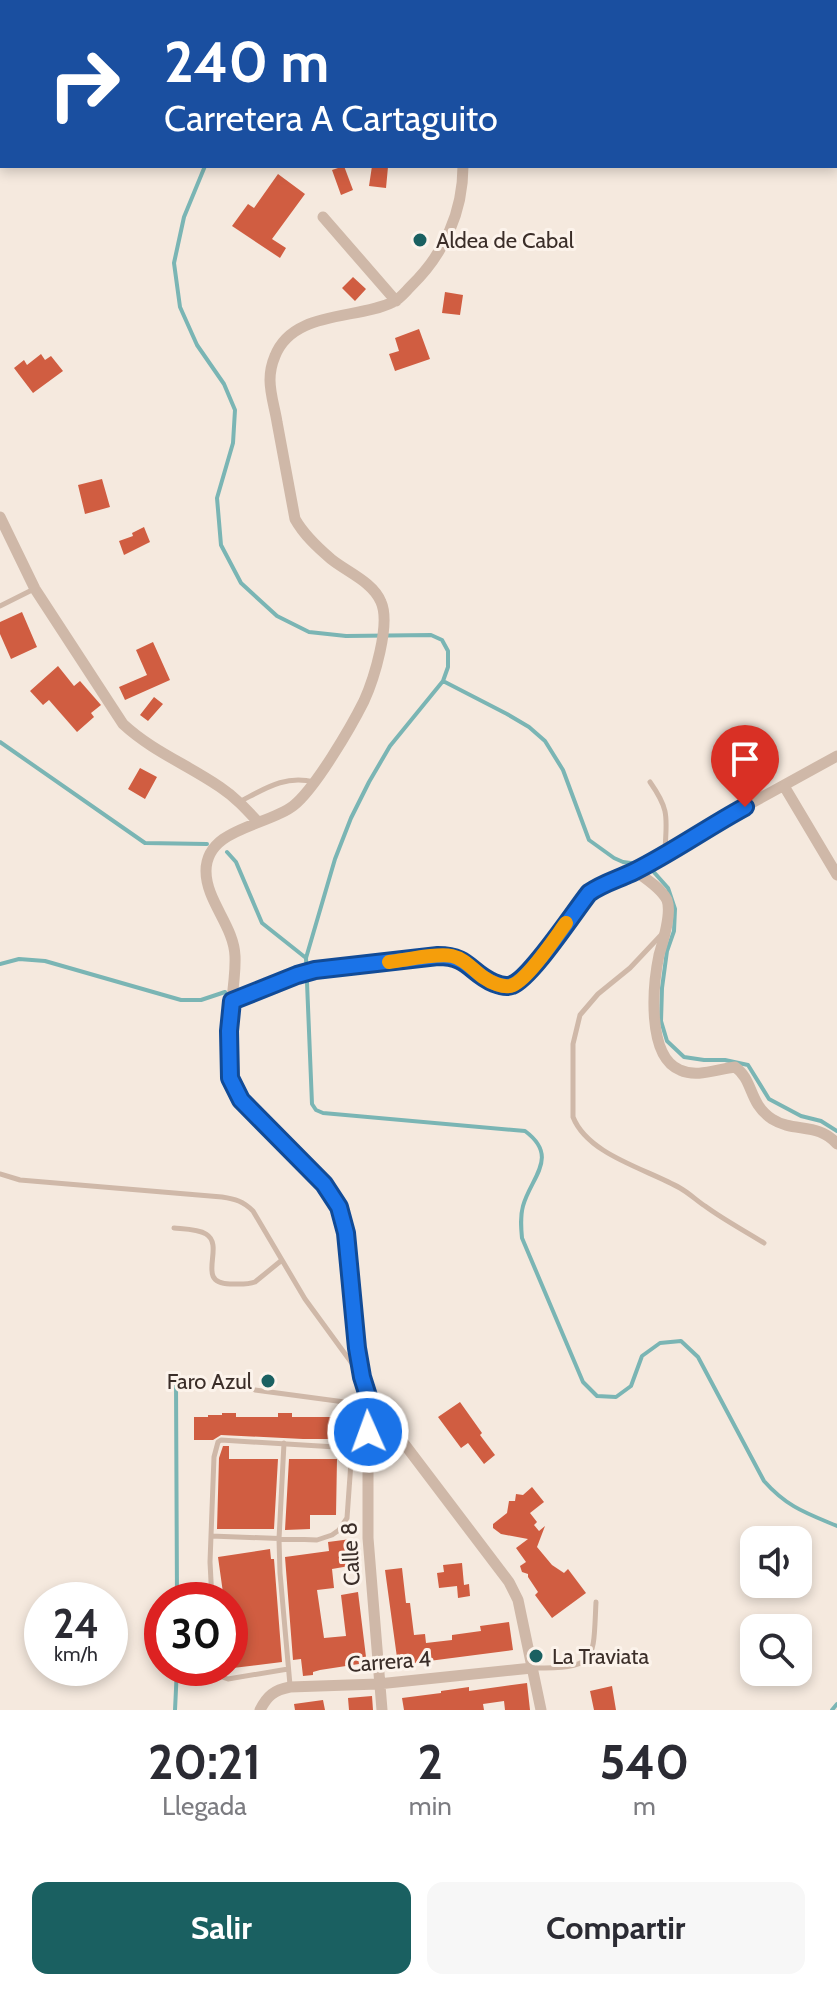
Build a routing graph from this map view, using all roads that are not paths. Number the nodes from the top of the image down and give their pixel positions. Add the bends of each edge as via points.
1 (463, 168) edge
2 (323, 217) dead end
3 (396, 301) junction
4 (0, 517) edge
5 (35, 589) junction
6 (0, 606) edge
7 (837, 756) edge
8 (315, 782) junction
9 (650, 782) dead end
10 (784, 786) junction
11 (239, 802) junction
12 (258, 822) junction
13 (665, 854) junction
14 (635, 871) junction
15 (837, 875) edge
16 (665, 930) junction
17 (232, 1001) junction
18 (837, 1144) edge
19 (0, 1174) edge
20 (174, 1228) dead end
21 (764, 1243) dead end
22 (282, 1260) junction
23 (362, 1377) junction
24 (255, 1390) dead end
25 (368, 1400) junction
26 (284, 1443) junction
27 (211, 1536) junction
28 (279, 1539) junction
29 (211, 1582) edge
30 (596, 1602) dead end
31 (532, 1668) junction
32 (288, 1669) junction
33 (248, 1676) edge
34 (378, 1684) junction
35 (290, 1687) junction
36 (260, 1710) edge
37 (382, 1710) edge
38 (541, 1710) edge

1 - 3 street via 453,225 423,275
2 - 3 street
3 - 8 street via 297,331 275,354 270,381 295,519 331,559 371,587 386,619 365,699
4 - 5 street
5 - 6 lane
5 - 11 street via 123,724
7 - 10 street
8 - 11 lane via 280,782
8 - 12 street via 292,807
9 - 13 lane via 667,818
10 - 13 street
10 - 15 street
11 - 12 street
12 - 17 street via 219,842 206,866 206,879 236,953
13 - 14 street
14 - 16 street via 666,900
14 - 17 street via 589,893 537,963 513,985 495,983 465,961 438,956 315,970
16 - 18 street via 654,1007 657,1040 667,1061 699,1073 735,1067 759,1109 773,1120 824,1132
16 - 21 lane via 580,1015 573,1044 573,1117 599,1147 682,1189
17 - 23 street via 230,1078 241,1100 324,1184 339,1207
19 - 22 lane via 234,1198 253,1211
20 - 22 lane via 210,1237 212,1275 218,1284 250,1284
22 - 23 lane
23 - 25 street
24 - 25 lane
25 - 31 street via 509,1582 518,1600
25 - 34 street, Calle 8 via 368,1538
26 - 27 lane via 218,1442
26 - 28 lane
26 - 28 lane via 352,1448 347,1518 339,1530 317,1540
27 - 28 lane
27 - 29 lane
28 - 32 lane
30 - 31 lane via 588,1659 579,1665
31 - 34 street, Carrera 4
31 - 38 street
32 - 33 lane
32 - 35 lane
34 - 35 street, Carrera 4
34 - 37 street, Calle 8
35 - 36 street via 267,1697

